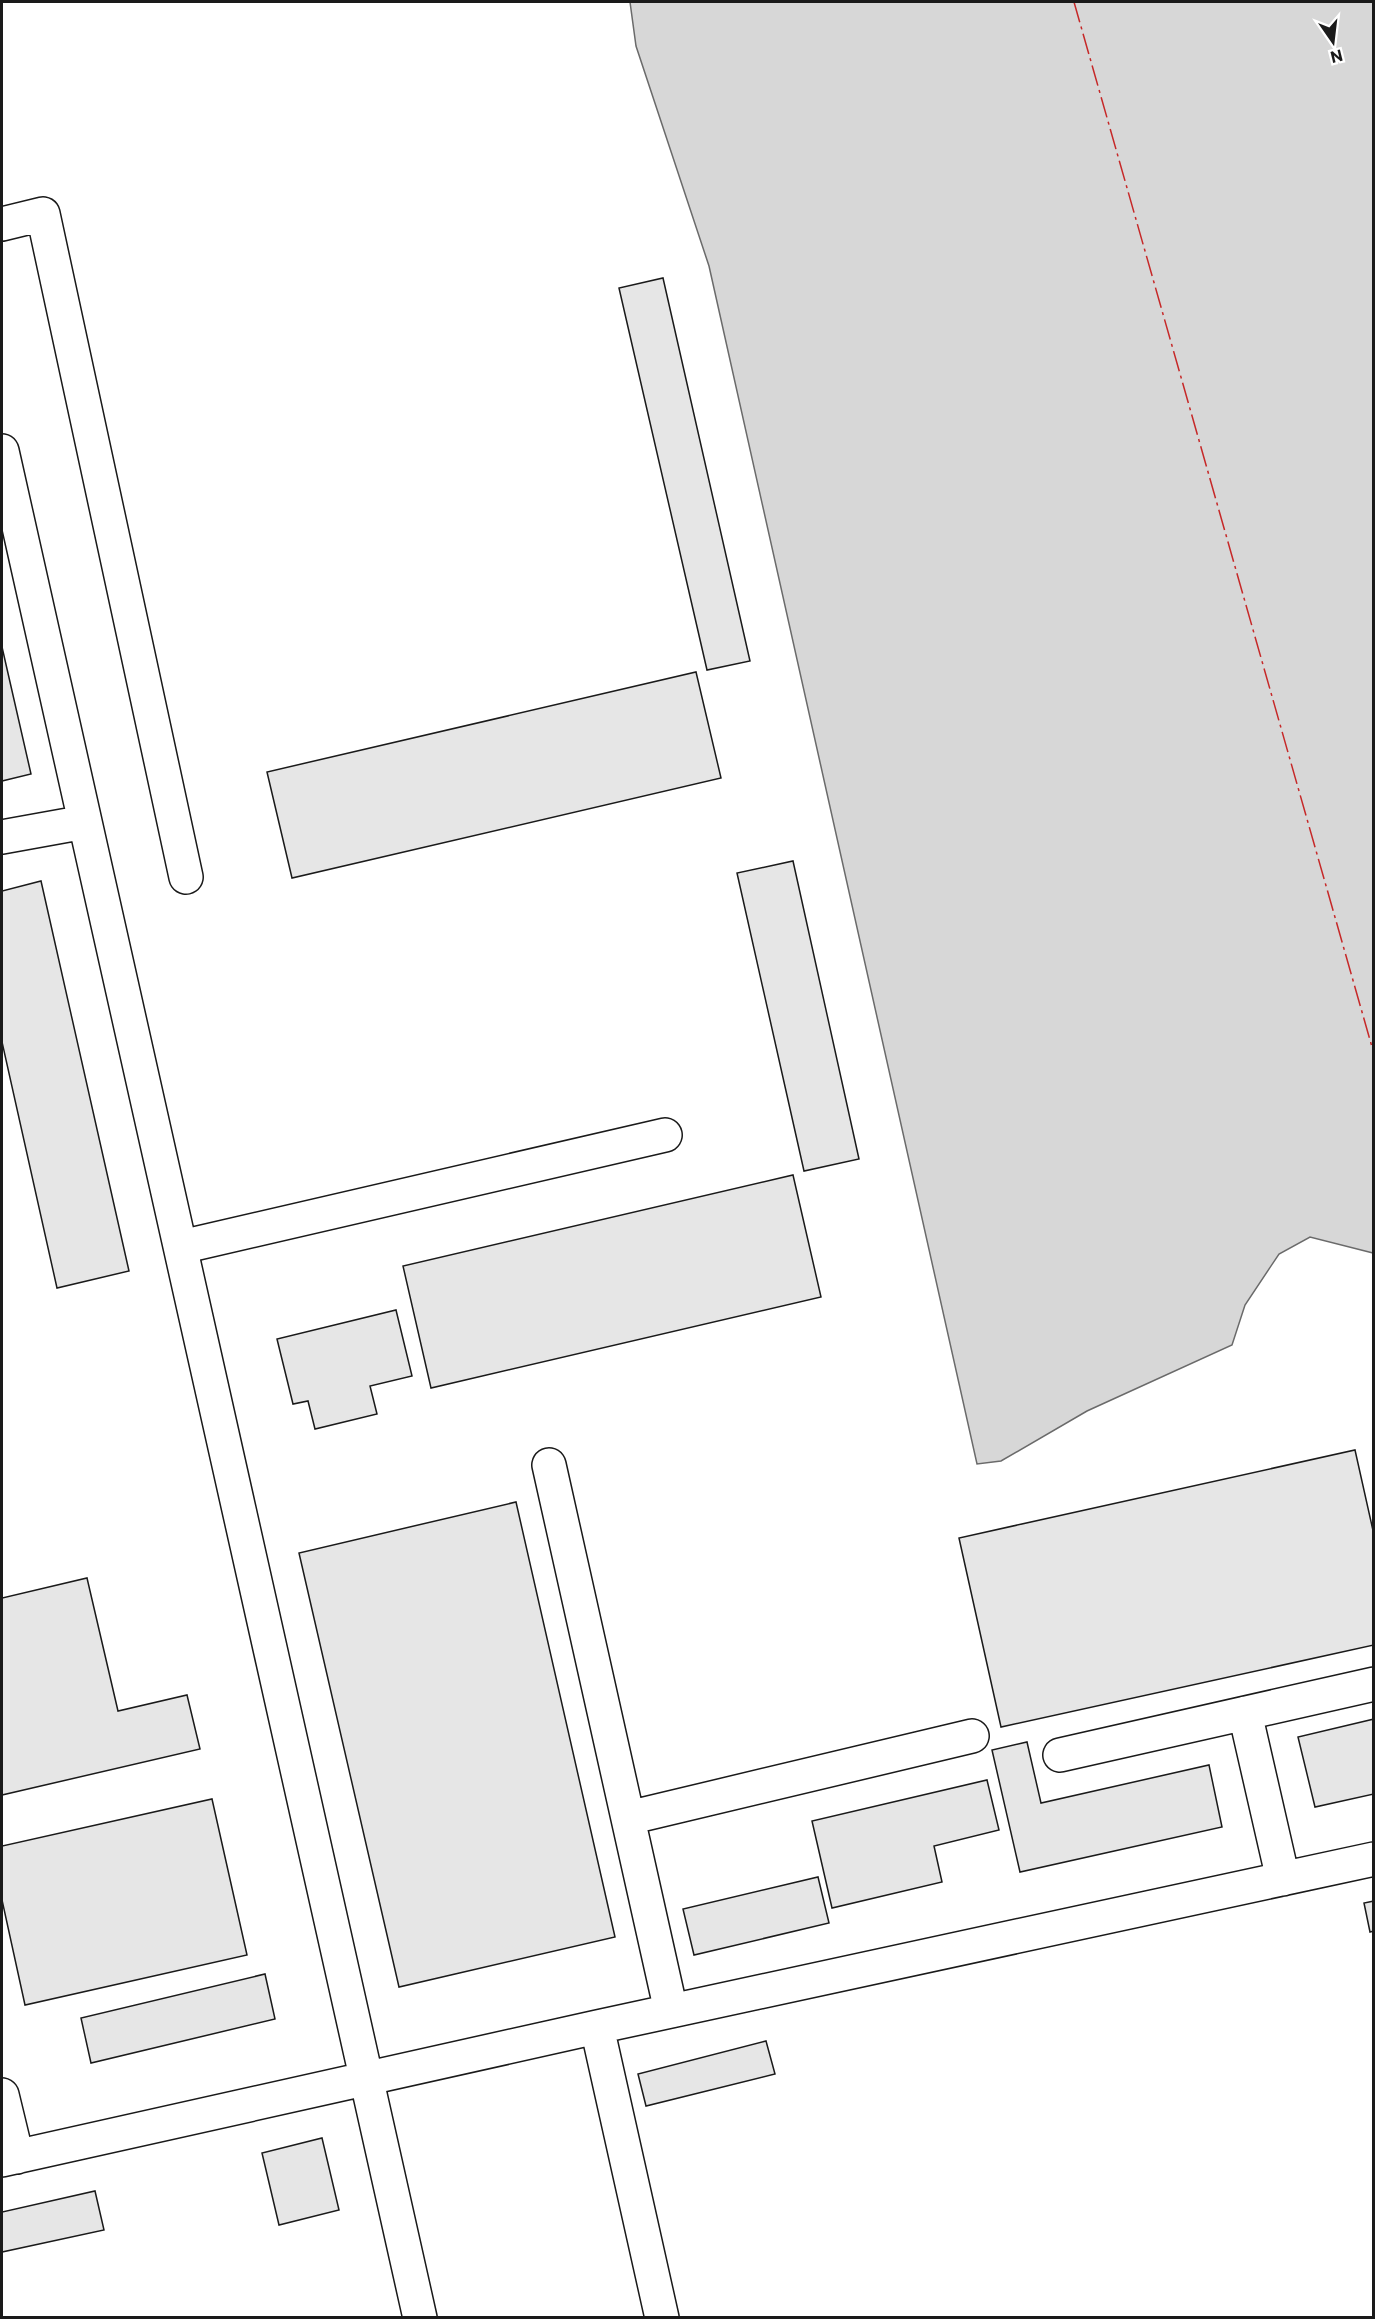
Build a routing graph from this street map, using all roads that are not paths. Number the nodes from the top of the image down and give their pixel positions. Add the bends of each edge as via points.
1 (2, 224) edge
2 (2, 452) edge
3 (85, 822) junction
4 (2, 837) edge
5 (186, 877) dead end
6 (665, 1135) dead end
7 (182, 1247) junction
8 (549, 1465) dead end
9 (1374, 1684) edge
10 (1245, 1713) junction
11 (972, 1736) dead end
12 (1060, 1755) dead end
13 (628, 1818) junction
14 (1374, 1859) edge
15 (1283, 1879) junction
16 (671, 2011) junction
17 (597, 2027) junction
18 (365, 2079) junction
19 (2, 2095) edge
20 (9, 2159) edge
21 (420, 2318) edge
22 (662, 2318) edge

1 - 5 street via 43,214
2 - 3 street
3 - 4 street
3 - 7 street
6 - 7 street
7 - 18 street
8 - 13 street
9 - 10 street
10 - 12 street
10 - 15 street
11 - 13 street
13 - 16 street
14 - 15 street
15 - 16 street
16 - 17 street
17 - 18 street
17 - 22 street
18 - 20 street
18 - 21 street
19 - 20 street

